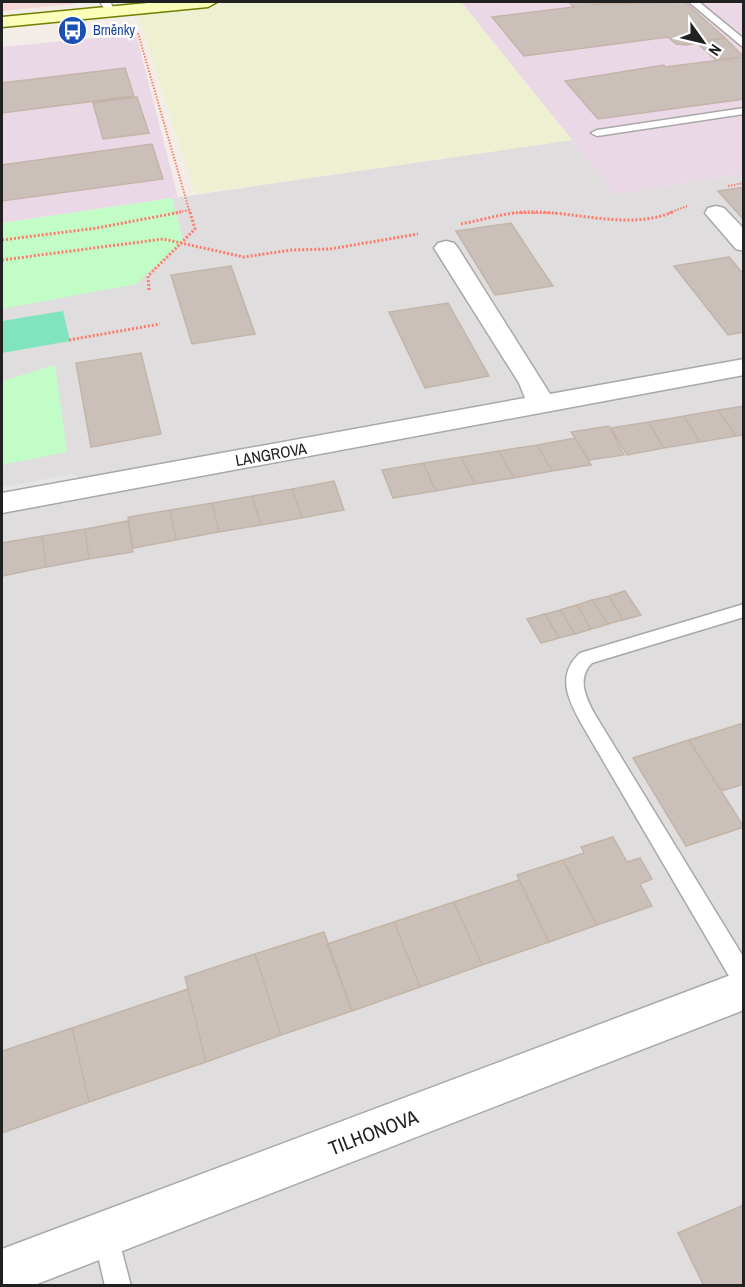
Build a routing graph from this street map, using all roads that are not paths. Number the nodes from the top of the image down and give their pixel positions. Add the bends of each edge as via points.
1 (208, 2) edge
2 (694, 2) edge
3 (108, 7) edge
4 (2, 22) edge
5 (744, 45) edge
6 (744, 111) edge
7 (597, 133) dead end
8 (716, 213) dead end
9 (744, 244) edge
10 (446, 248) dead end
11 (744, 366) edge
12 (541, 404) junction
13 (2, 503) edge
14 (744, 610) edge
15 (744, 980) edge
16 (744, 990) edge
17 (106, 1234) junction
18 (2, 1273) edge
19 (118, 1286) edge

1 - 3 street
2 - 5 lane
3 - 4 street
6 - 7 lane
8 - 9 street
10 - 12 street via 532,383
11 - 12 street, LANGROVA
12 - 13 street, LANGROVA
14 - 15 lane via 585,658 578,665 574,684 583,708
16 - 17 street, TILHONOVA
17 - 18 street, TILHONOVA
17 - 19 lane

